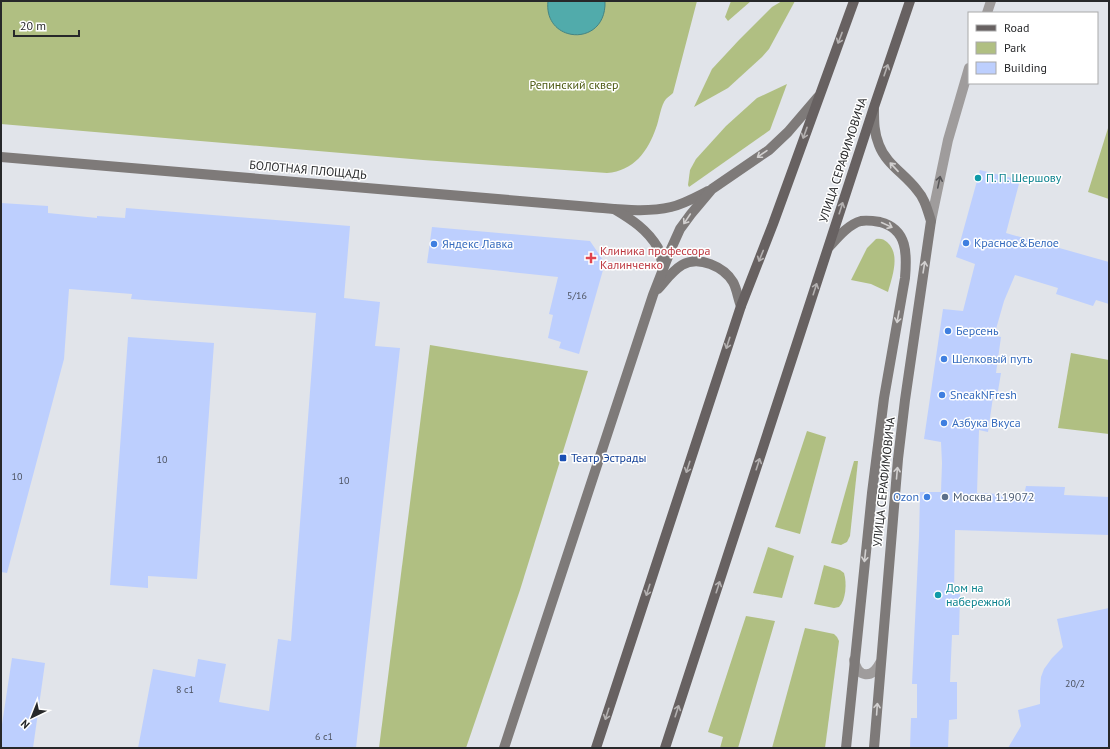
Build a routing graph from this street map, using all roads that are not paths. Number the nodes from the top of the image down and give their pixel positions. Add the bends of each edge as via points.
1 (854, 1) edge
2 (910, 1) edge
3 (991, 1) edge
4 (988, 12) edge
5 (968, 71) edge
6 (818, 97) junction
7 (874, 107) junction
8 (1, 157) edge
9 (712, 189) junction
10 (612, 208) junction
11 (931, 220) junction
12 (830, 246) junction
13 (663, 269) junction
14 (653, 296) junction
15 (741, 306) junction
16 (854, 658) junction
17 (880, 663) junction
18 (504, 748) edge
19 (596, 748) edge
20 (665, 748) edge
21 (846, 748) edge
22 (874, 748) edge

1 -> 6 main road
7 -> 2 main road, УЛИЦА СЕРАФИМОВИЧА
3 - 4 street
11 -> 5 street via 948,140
6 -> 9 main road via 769,150
6 -> 15 main road
11 -> 7 main road via 917,189 893,165 880,147 875,132
12 -> 7 main road, УЛИЦА СЕРАФИМОВИЧА
8 - 10 main road, БОЛОТНАЯ ПЛОЩАДЬ
9 - 10 main road, БОЛОТНАЯ ПЛОЩАДЬ via 670,207 641,210
9 -> 13 main road via 680,229
10 - 13 main road, БОЛОТНАЯ ПЛОЩАДЬ via 648,234 659,249
17 -> 11 main road, УЛИЦА СЕРАФИМОВИЧА via 898,459
12 -> 16 main road, УЛИЦА СЕРАФИМОВИЧА via 849,228 861,221 873,220 885,223 896,230 903,242 907,259 880,427
20 -> 12 main road, УЛИЦА СЕРАФИМОВИЧА
13 - 14 main road
14 - 15 main road via 671,274 694,262 710,264 725,272 734,283
14 - 18 main road
15 -> 19 main road
16 - 17 street via 858,671 868,675 877,670
16 - 21 main road, УЛИЦА СЕРАФИМОВИЧА
22 -> 17 main road, УЛИЦА СЕРАФИМОВИЧА

